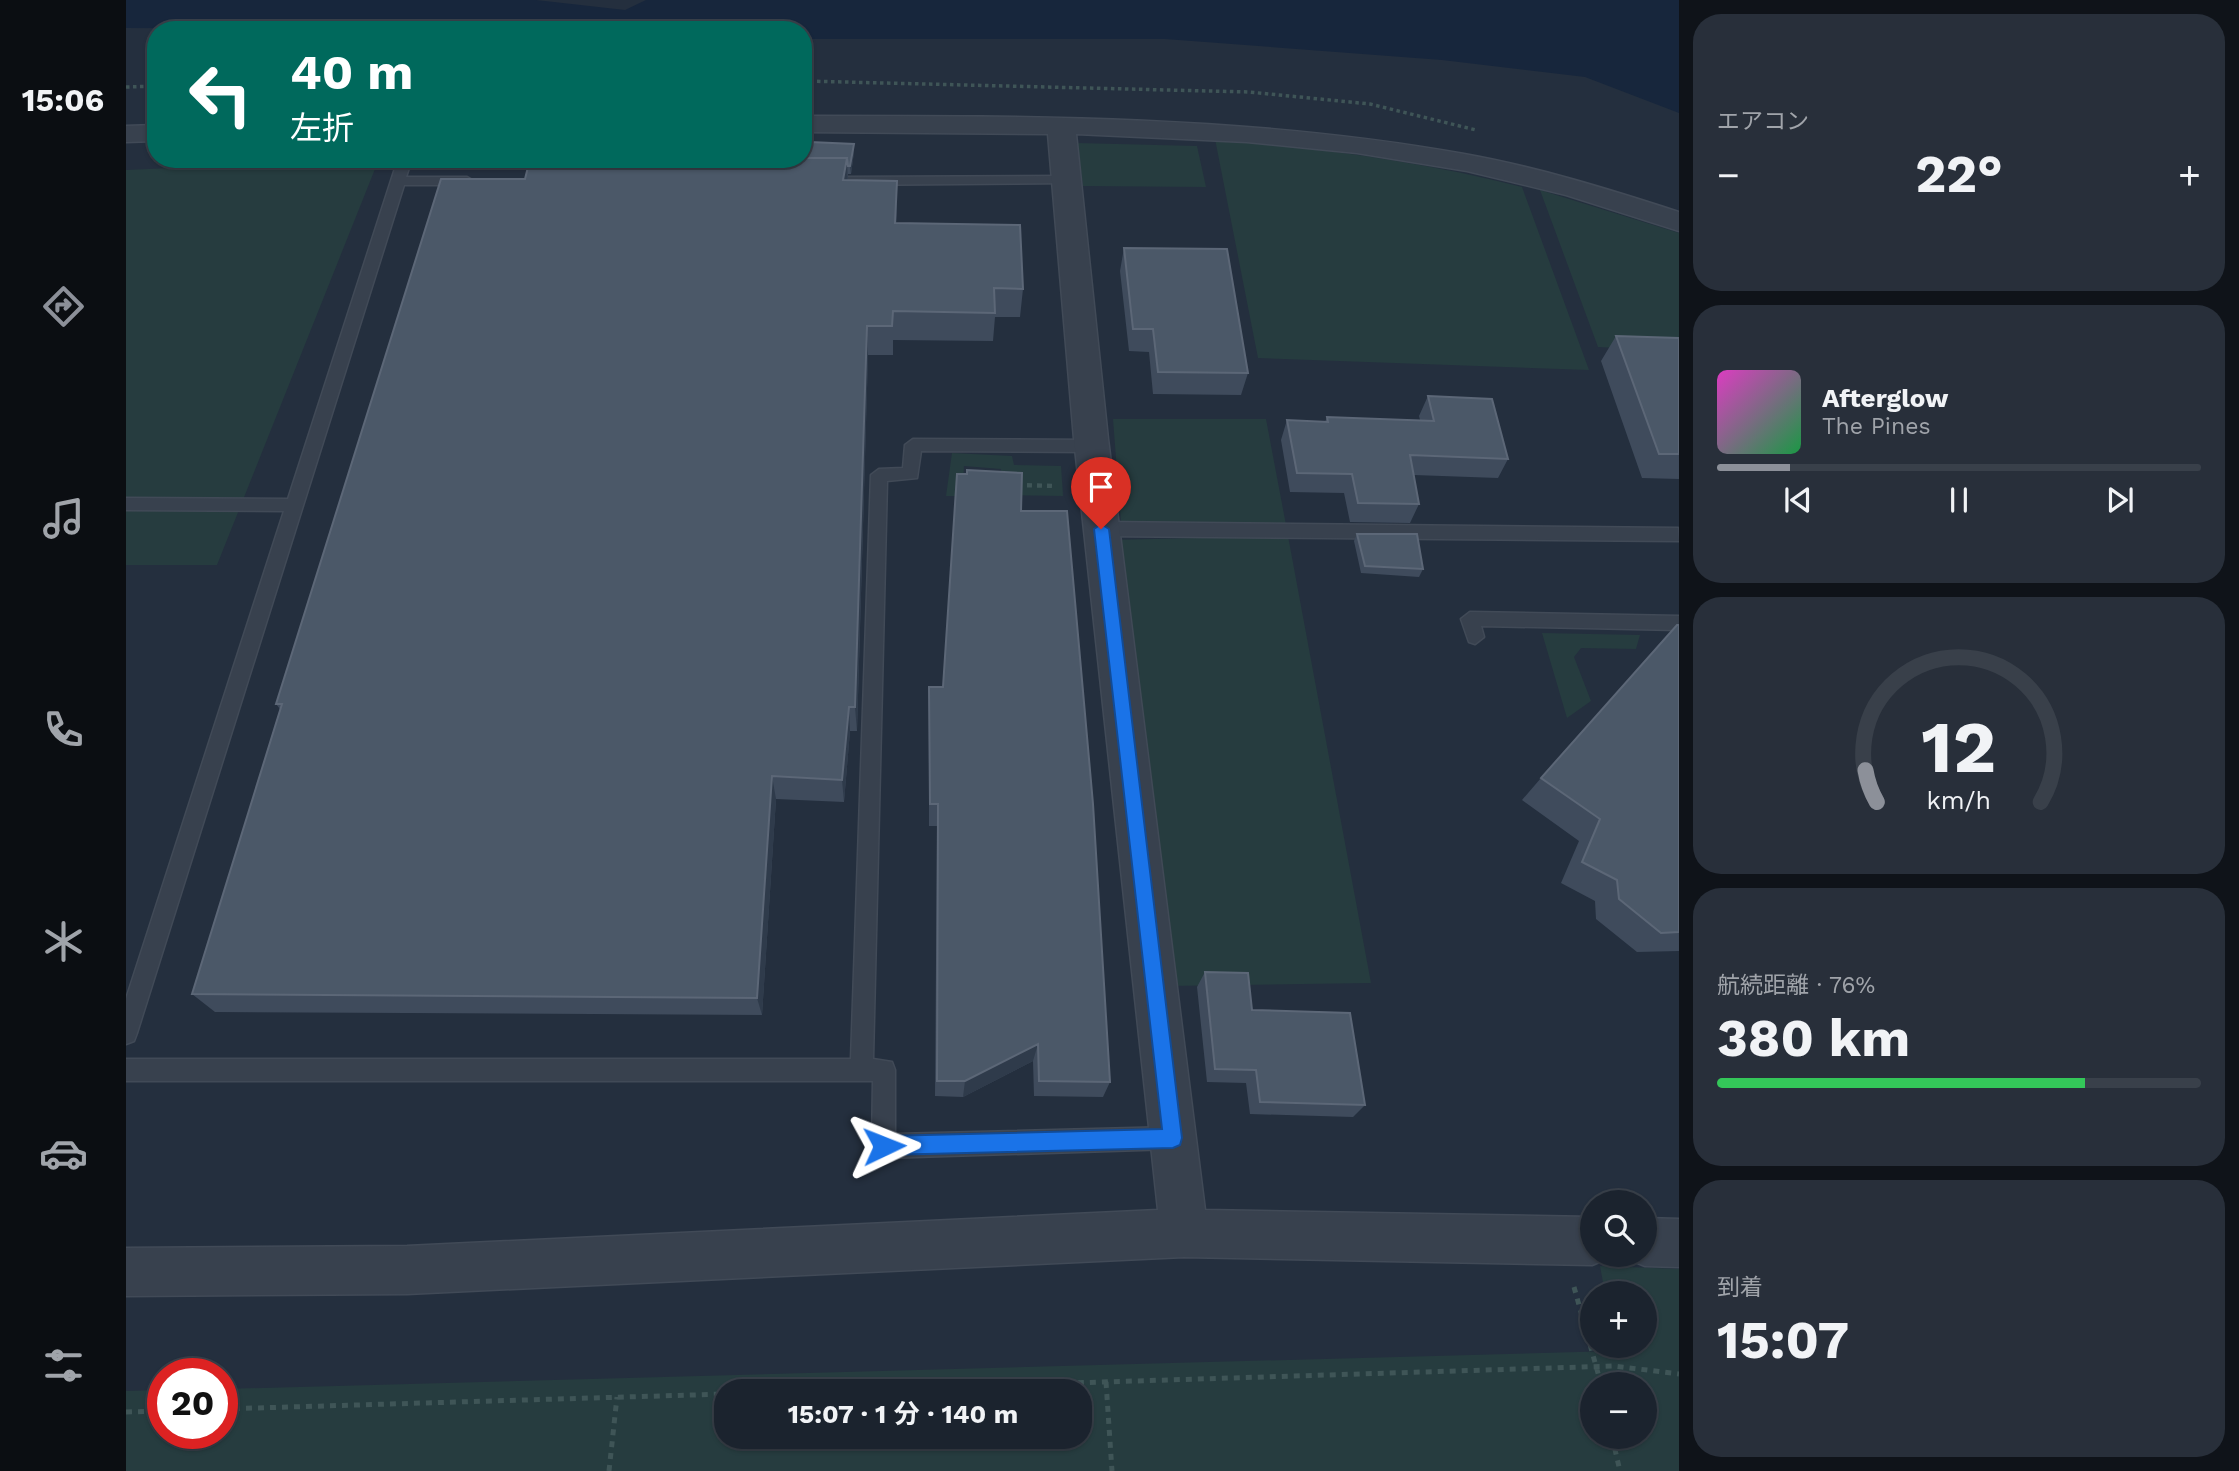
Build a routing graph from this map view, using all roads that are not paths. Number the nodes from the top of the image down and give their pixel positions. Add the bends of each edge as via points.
1 (812, 124) edge
2 (1061, 125) junction
3 (147, 133) edge
4 (126, 134) edge
5 (402, 168) edge
6 (1066, 180) junction
7 (398, 181) junction
8 (481, 181) edge
9 (830, 181) edge
10 (1679, 222) edge
11 (1091, 446) junction
12 (126, 504) edge
13 (295, 505) junction
14 (1101, 529) junction
15 (1678, 535) edge
16 (1679, 623) edge
17 (1475, 636) dead end
18 (126, 1033) edge
19 (126, 1070) edge
20 (862, 1070) junction
21 (1173, 1138) junction
22 (1184, 1233) junction
23 (1577, 1241) edge
24 (1657, 1242) edge
25 (1679, 1243) edge
26 (126, 1272) edge

1 - 2 street
2 - 6 street
2 - 10 street via 1254,133 1446,159 1528,177
3 - 4 street
5 - 7 lane
6 - 9 lane
6 - 11 street
7 - 8 lane
7 - 13 lane
11 - 14 street
11 - 20 lane via 913,445 912,474 879,475
12 - 13 lane
13 - 18 lane
14 - 15 lane
14 - 21 street
16 - 17 lane via 1470,619
19 - 20 lane
20 - 21 lane via 884,1070 884,1146
21 - 22 street
22 - 23 street
22 - 26 street via 407,1270
24 - 25 street

